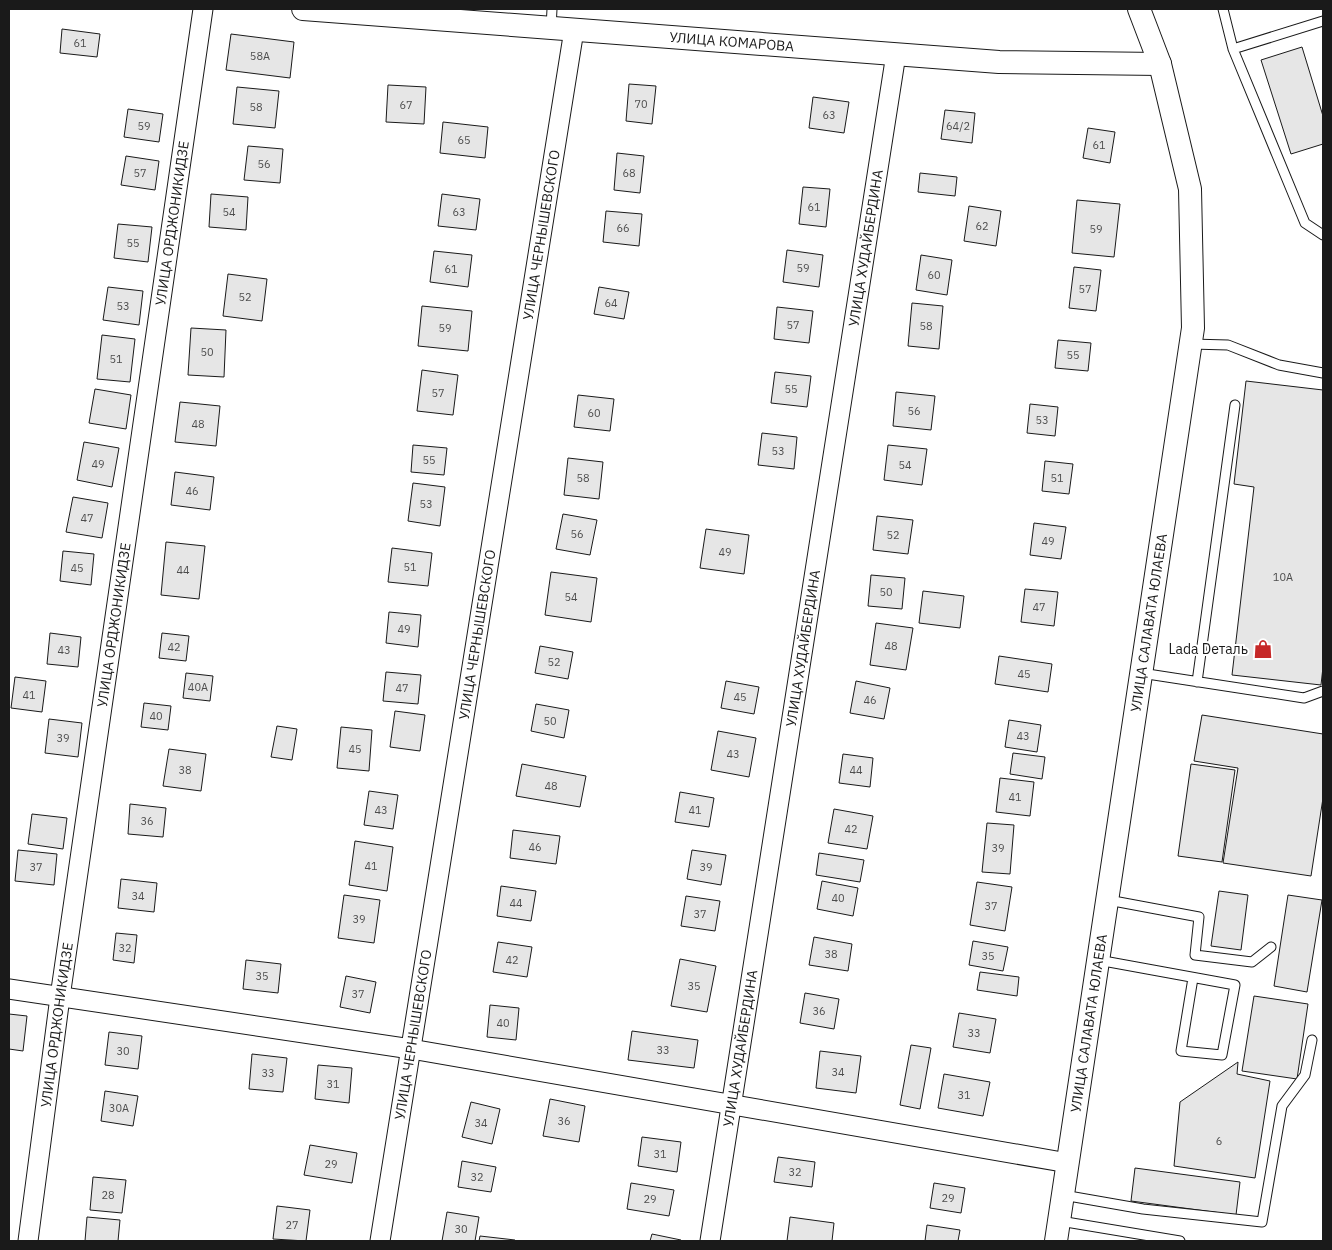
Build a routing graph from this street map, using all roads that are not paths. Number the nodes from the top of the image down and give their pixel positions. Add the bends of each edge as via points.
1 (203, 9) edge
2 (303, 9) edge
3 (1139, 9) edge
4 (1223, 9) edge
5 (551, 18) edge
6 (1323, 20) edge
7 (574, 30) junction
8 (1232, 49) junction
9 (896, 54) junction
10 (1160, 64) junction
11 (1323, 235) edge
12 (1191, 344) junction
13 (1323, 373) edge
14 (1235, 404) dead end
15 (1141, 673) junction
16 (1197, 682) junction
17 (1323, 691) edge
18 (1107, 900) junction
19 (1271, 948) dead end
20 (1098, 960) junction
21 (1193, 978) junction
22 (9, 989) edge
23 (60, 997) junction
24 (1312, 1040) dead end
25 (411, 1050) junction
26 (732, 1105) junction
27 (1068, 1163) junction
28 (1063, 1195) junction
29 (1058, 1231) edge
30 (1135, 1237) edge
31 (28, 1241) edge
32 (380, 1241) edge
33 (710, 1241) edge
34 (1180, 1241) edge

1 - 23 street, УЛИЦА ОРДЖОНИКИДЗЕ
2 - 5 street, УЛИЦА КОМАРОВА
3 - 10 street, УЛИЦА САЛАВАТА ЮЛАЕВА
4 - 8 lane
5 - 7 street, УЛИЦА КОМАРОВА
6 - 8 lane
7 - 9 street, УЛИЦА КОМАРОВА
7 - 25 street, УЛИЦА ЧЕРНЫШЕВСКОГО
8 - 11 lane via 1304,223
9 - 10 street, УЛИЦА КОМАРОВА via 999,62
9 - 26 street, УЛИЦА ХУДАЙБЕРДИНА
10 - 12 street, УЛИЦА САЛАВАТА ЮЛАЕВА via 1190,189
12 - 13 lane via 1228,345 1279,365
12 - 15 street, УЛИЦА САЛАВАТА ЮЛАЕВА
14 - 16 lane
15 - 16 lane
15 - 18 street, УЛИЦА САЛАВАТА ЮЛАЕВА
16 - 17 lane via 1304,698
18 - 19 lane via 1199,917 1195,955 1252,962
18 - 20 street, УЛИЦА САЛАВАТА ЮЛАЕВА
20 - 21 lane
20 - 27 street, УЛИЦА САЛАВАТА ЮЛАЕВА
21 - 21 lane via 1235,985 1222,1055 1181,1051
22 - 23 street
23 - 25 street
23 - 31 street, УЛИЦА ОРДЖОНИКИДЗЕ
24 - 28 lane via 1305,1075 1282,1106 1262,1222 1143,1209
25 - 26 street
25 - 32 street, УЛИЦА ЧЕРНЫШЕВСКОГО
26 - 27 street
26 - 33 street, УЛИЦА ХУДАЙБЕРДИНА
27 - 28 street, УЛИЦА САЛАВАТА ЮЛАЕВА
28 - 29 street, УЛИЦА САЛАВАТА ЮЛАЕВА
29 - 30 lane
30 - 34 lane

